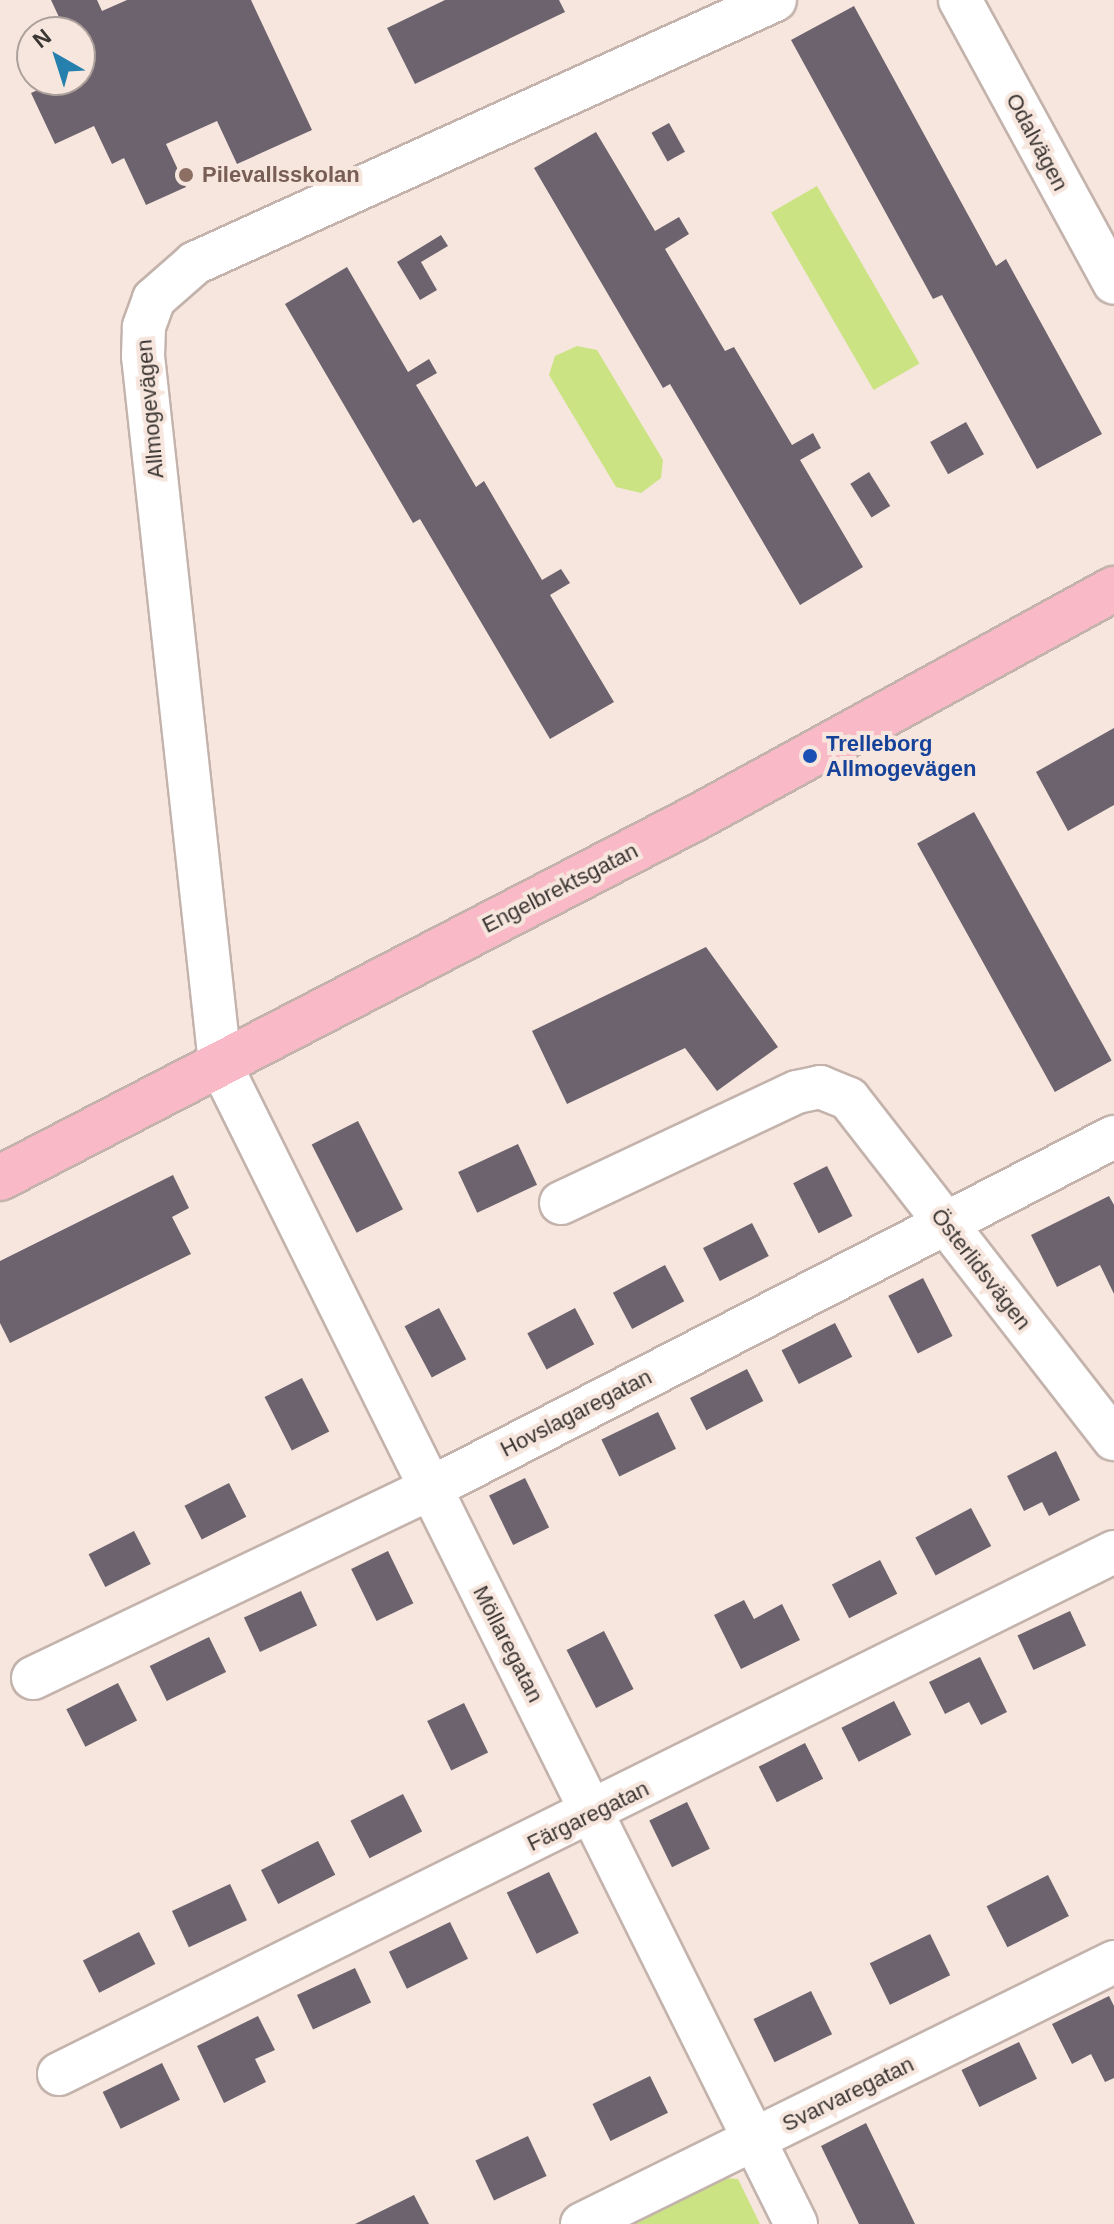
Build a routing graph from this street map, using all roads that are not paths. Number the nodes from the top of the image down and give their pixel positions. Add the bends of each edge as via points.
1 (775, 0) edge
2 (960, 0) edge
3 (1114, 283) edge
4 (1114, 589) edge
5 (220, 1064) junction
6 (1114, 1137) edge
7 (0, 1178) edge
8 (561, 1203) dead end
9 (945, 1222) junction
10 (1114, 1439) edge
11 (429, 1489) junction
12 (1114, 1552) edge
13 (33, 1678) dead end
14 (594, 1813) junction
15 (1114, 1962) edge
16 (59, 2074) dead end
17 (756, 2139) junction
18 (582, 2224) edge
19 (796, 2224) edge

1 - 5 street, Allmogevägen via 195,263 154,299 144,327 143,356
2 - 3 street, Odalvägen
4 - 5 main road, Engelbrektsgatan via 703,814
5 - 7 main road, Engelbrektsgatan
5 - 11 street, Möllaregatan
6 - 9 street, Hovslagaregatan
8 - 9 street, Österlidsvägen via 797,1092 820,1087 849,1099
9 - 10 street, Österlidsvägen
9 - 11 street, Hovslagaregatan
11 - 13 street, Hovslagaregatan
11 - 14 street, Möllaregatan
12 - 14 street, Färgaregatan
14 - 16 street, Färgaregatan
14 - 17 street, Möllaregatan
15 - 17 street, Svarvaregatan
17 - 18 street, Svarvaregatan
17 - 19 street, Möllaregatan

